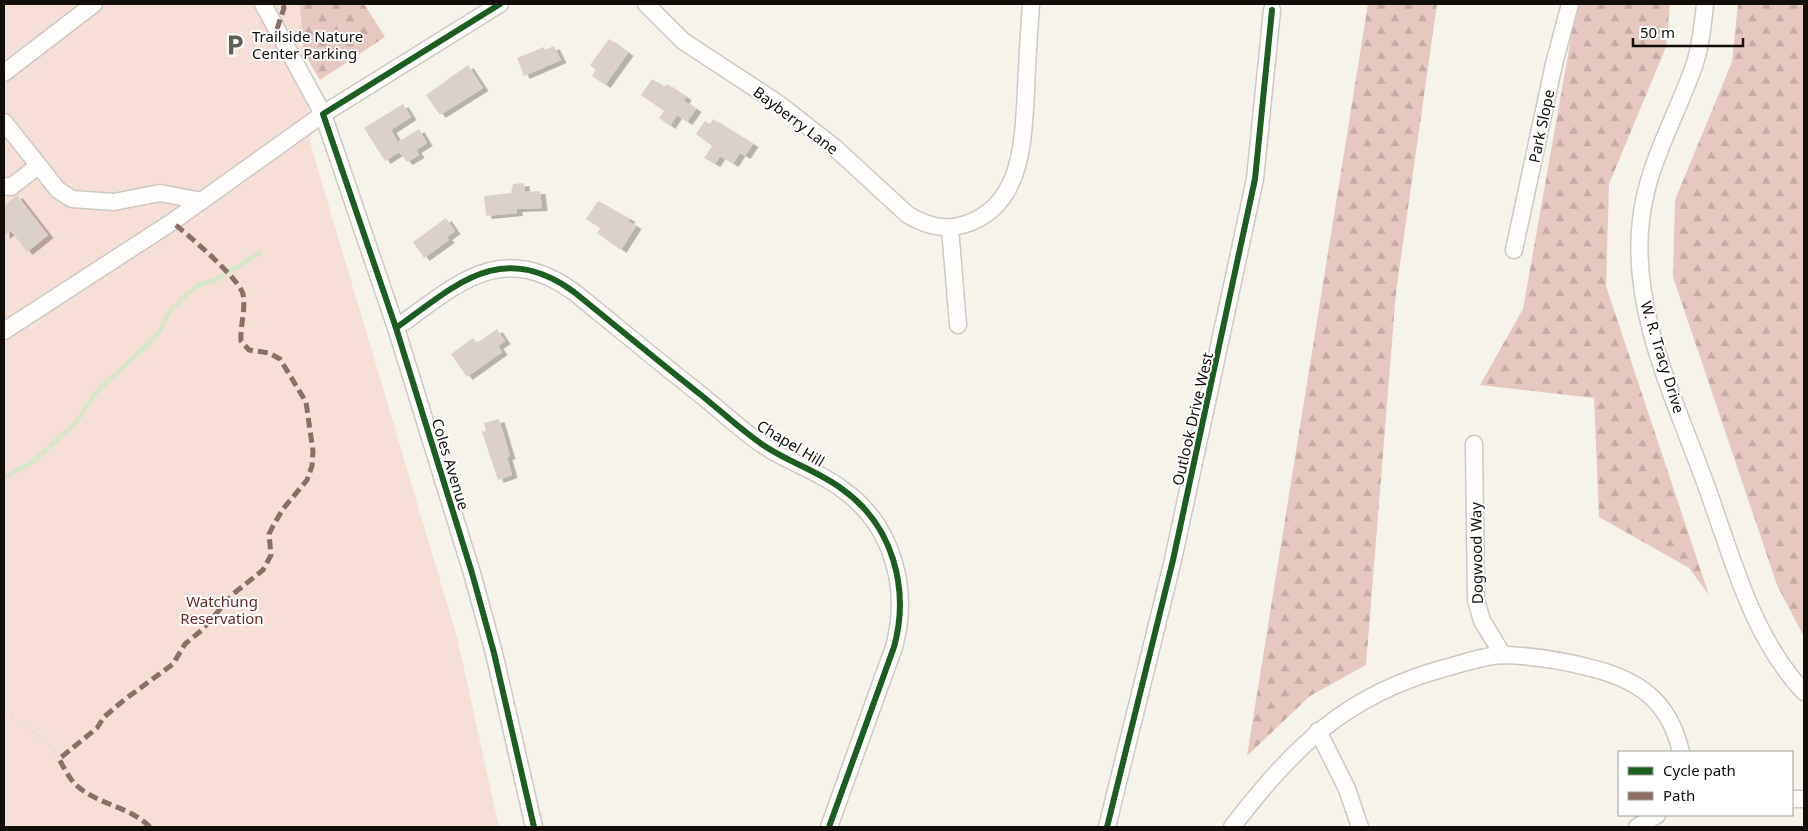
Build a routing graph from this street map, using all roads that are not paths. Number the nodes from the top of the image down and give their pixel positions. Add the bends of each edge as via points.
1 (94, 4) edge
2 (263, 4) edge
3 (500, 4) edge
4 (646, 4) edge
5 (1031, 4) edge
6 (1570, 4) edge
7 (1705, 4) edge
8 (1272, 10) dead end
9 (4, 73) edge
10 (323, 114) junction
11 (4, 122) edge
12 (38, 166) junction
13 (4, 186) edge
14 (202, 201) junction
15 (950, 228) junction
16 (1514, 250) dead end
17 (958, 325) dead end
18 (396, 328) junction
19 (4, 331) edge
20 (1474, 444) dead end
21 (1503, 655) junction
22 (1804, 692) edge
23 (1318, 732) junction
24 (1682, 751) edge
25 (1656, 816) edge
26 (534, 827) edge
27 (829, 827) edge
28 (1107, 827) edge
29 (1232, 827) edge
30 (1360, 827) edge
31 (1637, 827) edge

1 - 9 street
2 - 10 street, Coles Avenue
3 - 10 street
4 - 15 street, Bayberry Lane via 683,41 779,104 834,147 902,211 920,222
5 - 15 street, Bayberry Lane via 1018,168 1004,194 986,213 974,221
6 - 16 street, Park Slope
7 - 22 street, W. R. Tracy Drive via 1695,63 1648,180 1638,258 1642,291 1662,366 1751,608 1778,661
8 - 28 street, Outlook Drive West via 1253,188 1173,560
10 - 14 street
10 - 18 street, Coles Avenue
11 - 12 street
12 - 13 street via 11,187
12 - 14 street via 58,190 83,201 114,202 160,193
14 - 19 street
15 - 17 street
18 - 26 street, Coles Avenue via 497,663
18 - 27 street, Chapel Hill via 473,276 502,268 540,272 574,292 763,445 830,481 865,509 882,533 894,560 900,589 900,618 894,647
20 - 21 street, Dogwood Way via 1476,600 1482,621
21 - 23 street via 1468,661 1390,686 1341,714
21 - 24 street via 1565,662 1622,677 1648,692 1660,705 1674,728
23 - 29 street via 1280,767
23 - 30 street via 1348,789
25 - 31 street

